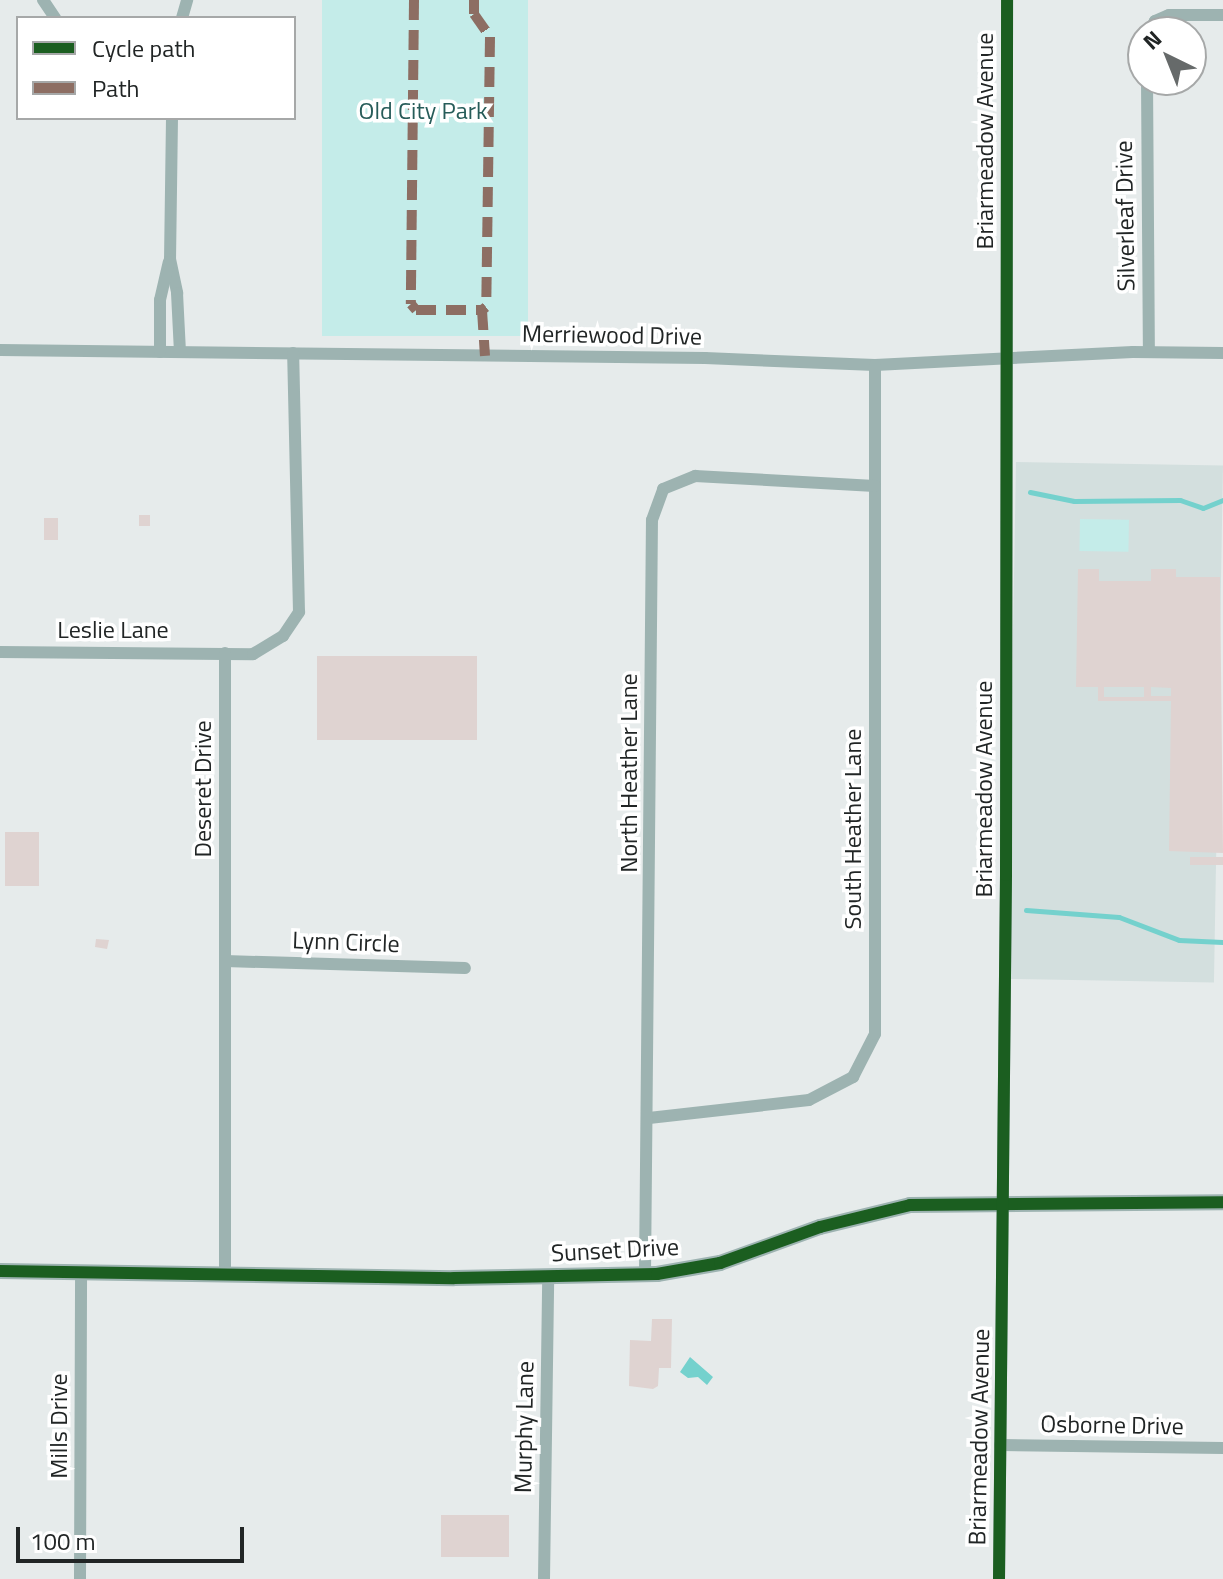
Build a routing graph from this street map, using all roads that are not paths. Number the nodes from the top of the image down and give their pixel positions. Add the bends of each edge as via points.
1 (1007, 0) edge
2 (1223, 15) edge
3 (1167, 16) edge
4 (1147, 96) edge
5 (172, 120) edge
6 (170, 259) junction
7 (0, 350) edge
8 (160, 352) junction
9 (180, 352) junction
10 (1149, 352) junction
11 (293, 353) junction
12 (1223, 353) edge
13 (1007, 358) junction
14 (875, 365) junction
15 (875, 486) junction
16 (0, 652) edge
17 (225, 653) junction
18 (225, 961) junction
19 (465, 968) dead end
20 (649, 1118) junction
21 (1003, 1202) junction
22 (1223, 1202) edge
23 (0, 1271) edge
24 (81, 1272) junction
25 (225, 1274) junction
26 (645, 1274) junction
27 (548, 1276) junction
28 (1000, 1445) junction
29 (1223, 1448) edge
30 (80, 1579) edge
31 (544, 1579) edge
32 (999, 1579) edge

1 - 13 street, Briarmeadow Avenue
2 - 3 street
4 - 10 street, Silverleaf Drive
5 - 6 street
6 - 8 street via 160,300
6 - 9 street
7 - 8 street, Merriewood Drive
8 - 9 street, Merriewood Drive
9 - 11 street, Merriewood Drive
10 - 12 street, Merriewood Drive
10 - 13 street, Merriewood Drive
11 - 14 street, Merriewood Drive
11 - 17 street via 299,612 283,636 253,654
13 - 14 street, Merriewood Drive
13 - 21 street, Briarmeadow Avenue
14 - 15 street, South Heather Lane
15 - 20 street, South Heather Lane via 875,1034 853,1077 809,1100
15 - 20 street, North Heather Lane via 695,476 663,489 652,520
16 - 17 street, Leslie Lane
17 - 18 street, Deseret Drive
18 - 19 street, Lynn Circle
18 - 25 street, Deseret Drive
20 - 26 street, North Heather Lane
21 - 22 street, Sunset Drive
21 - 26 street, Sunset Drive via 910,1205 820,1227 720,1263
21 - 28 street, Briarmeadow Avenue
23 - 24 street, Sunset Drive
24 - 25 street, Sunset Drive
24 - 30 street, Mills Drive
25 - 27 street, Sunset Drive
26 - 27 street, Sunset Drive
27 - 31 street, Murphy Lane
28 - 29 street, Osborne Drive
28 - 32 street, Briarmeadow Avenue

